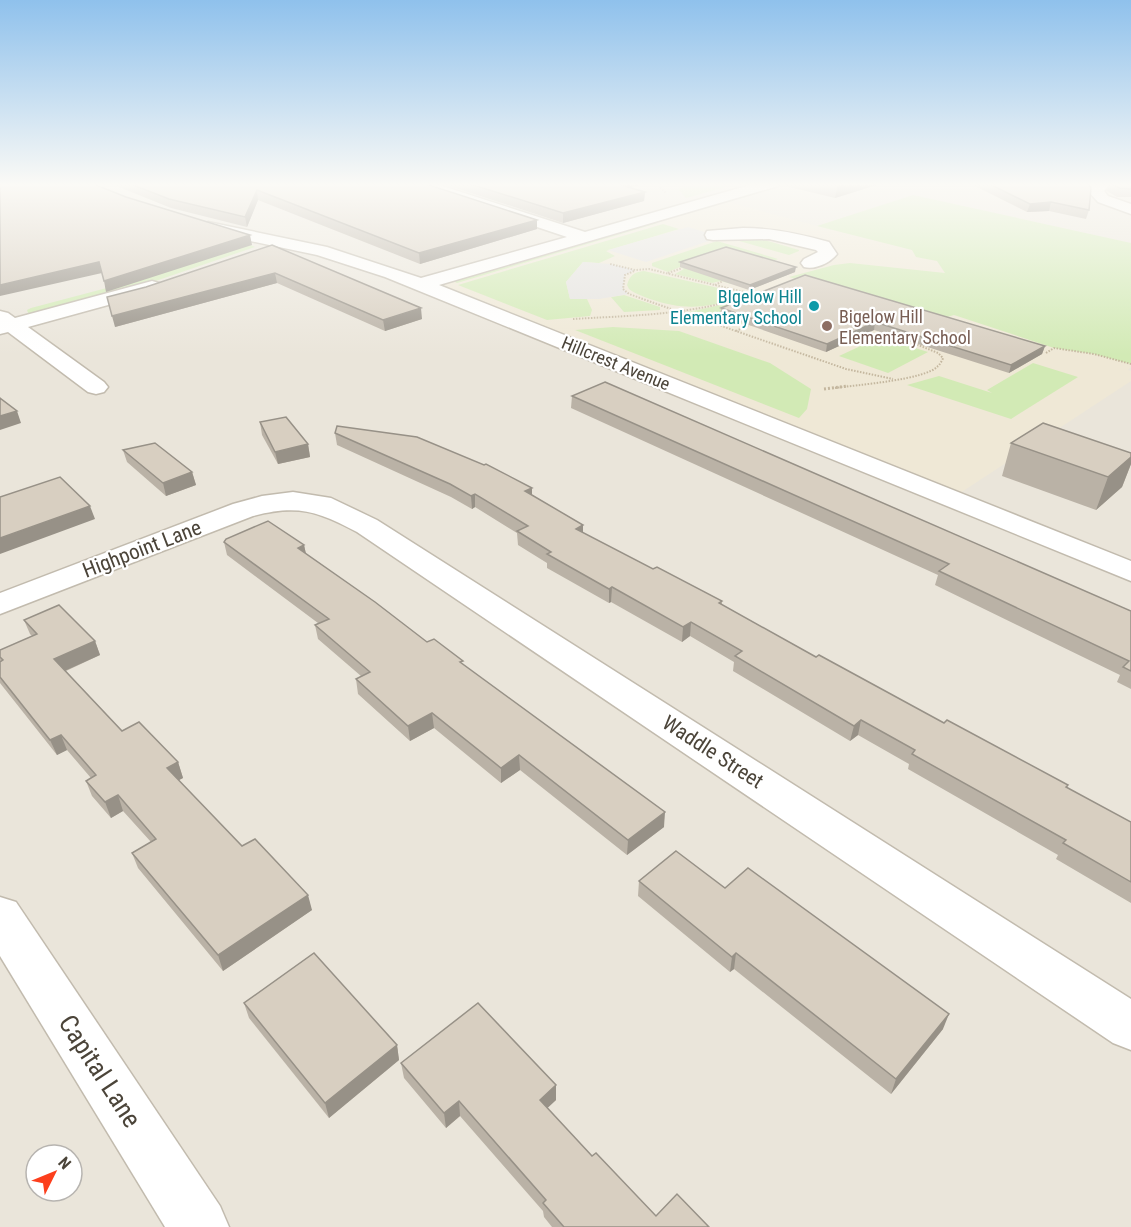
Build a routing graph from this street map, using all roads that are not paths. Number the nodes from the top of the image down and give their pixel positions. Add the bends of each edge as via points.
1 (237, 240) edge
2 (574, 240) edge
3 (804, 240) edge
4 (252, 246) junction
5 (229, 247) edge
6 (810, 263) dead end
7 (165, 276) edge
8 (422, 285) junction
9 (3, 321) edge
10 (96, 387) dead end
11 (286, 500) joint
12 (1131, 572) edge
13 (0, 604) edge
14 (0, 916) edge
15 (1131, 1027) edge
16 (199, 1227) edge

1 - 4 street, Hillcrest Avenue
2 - 8 street
3 - 6 street via 824,246 828,254
4 - 5 street
4 - 8 street, Hillcrest Avenue via 282,243 365,264
7 - 9 street
8 - 12 street, Hillcrest Avenue
9 - 10 street
11 - 13 street, Highpoint Lane via 223,517
11 - 15 street, Waddle Street via 325,504 367,526
14 - 16 street, Capital Lane

